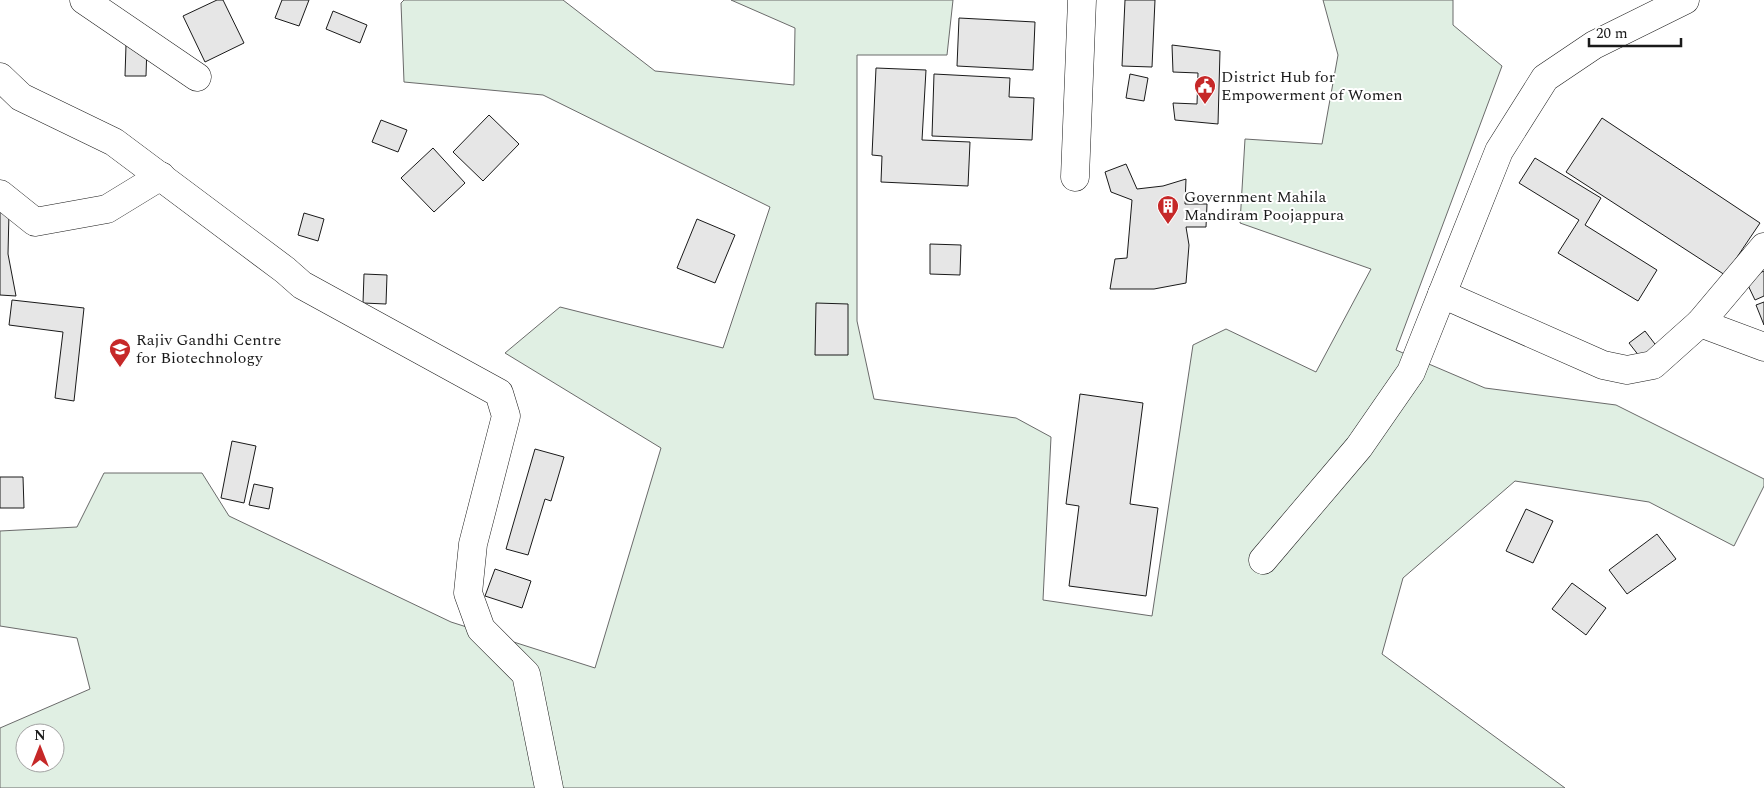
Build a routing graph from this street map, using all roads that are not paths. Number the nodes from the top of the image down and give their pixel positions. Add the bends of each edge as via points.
1 (84, 0) edge
2 (1082, 0) edge
3 (1686, 0) edge
4 (0, 77) edge
5 (197, 77) dead end
6 (161, 176) junction
7 (1075, 177) dead end
8 (0, 194) edge
9 (1764, 247) edge
10 (1442, 294) junction
11 (1700, 323) junction
12 (1764, 347) edge
13 (1264, 560) dead end
14 (549, 788) edge

1 - 5 street
2 - 7 street
3 - 10 street via 1594,45 1546,78 1499,150
4 - 6 street via 21,97 114,142
6 - 8 street via 107,209 36,222
6 - 14 street via 302,286 499,393 506,416 473,544 468,593 481,629 526,674
9 - 11 street
10 - 11 street via 1604,365 1627,370 1653,365
10 - 13 street via 1411,372 1359,447
11 - 12 street

